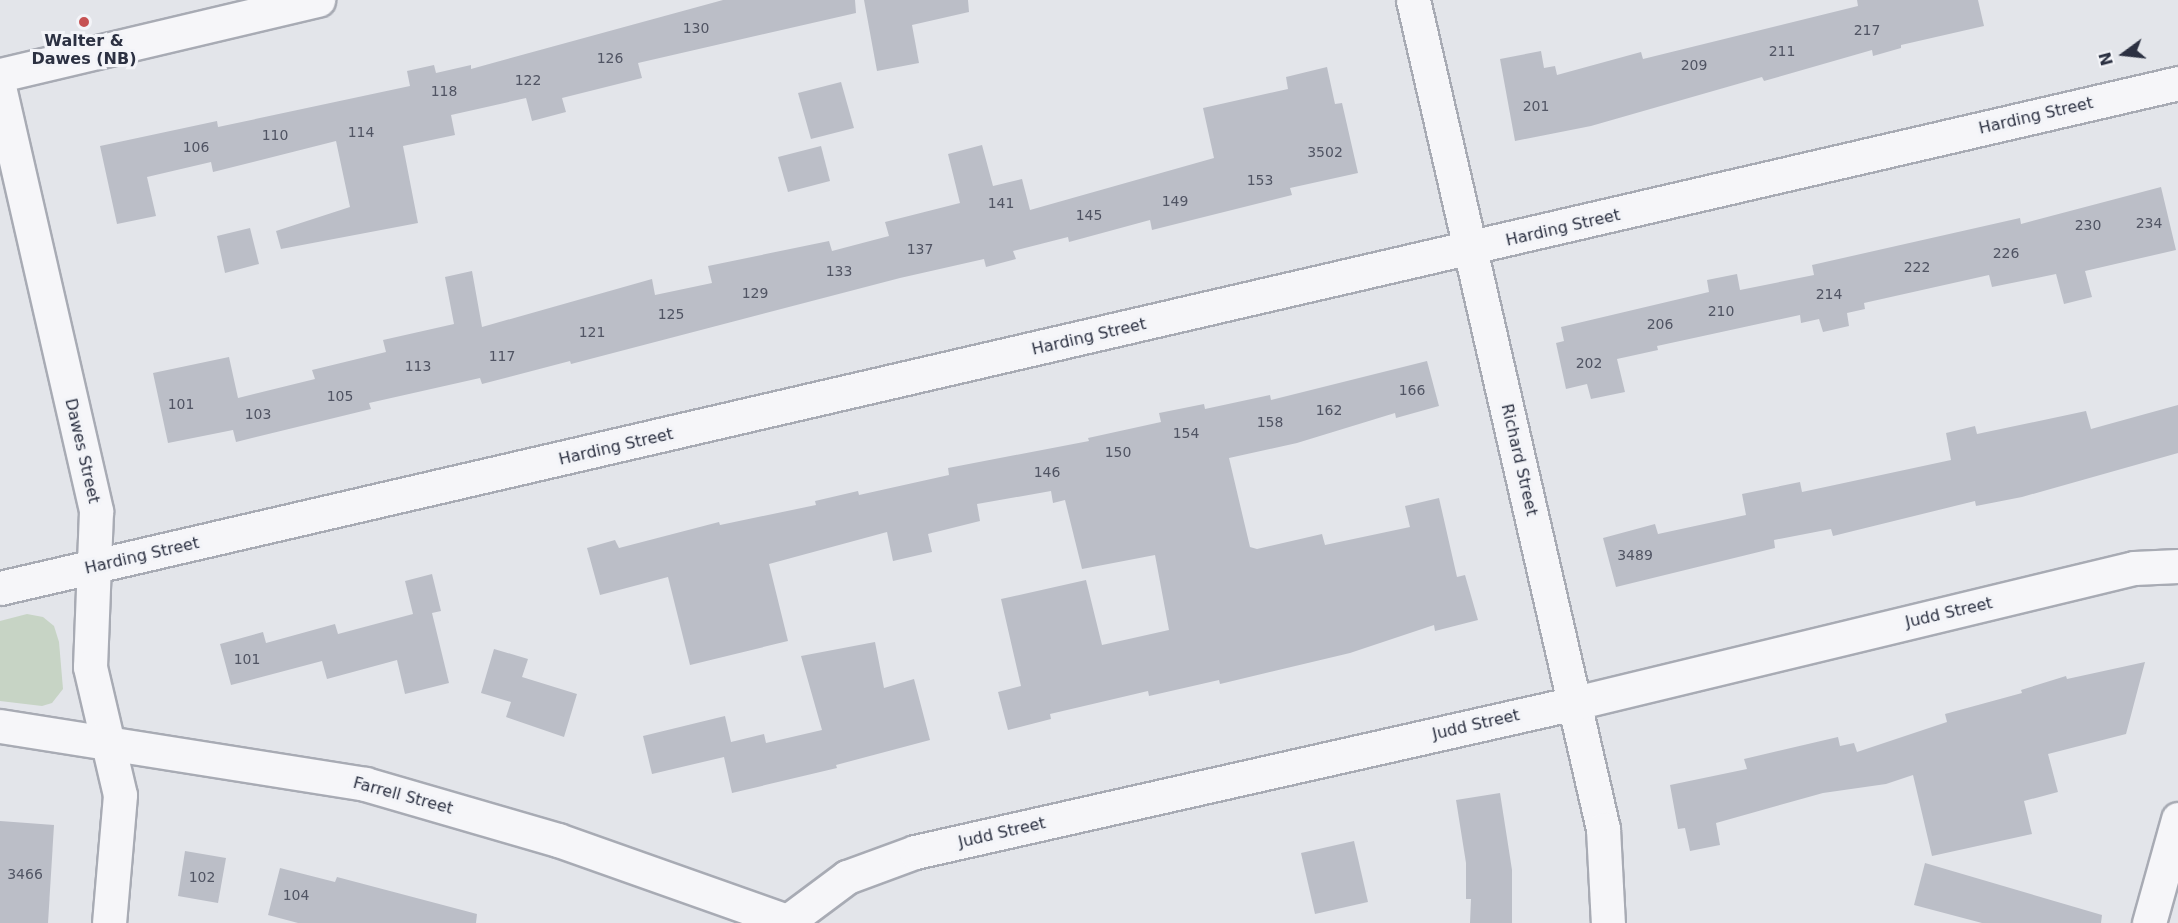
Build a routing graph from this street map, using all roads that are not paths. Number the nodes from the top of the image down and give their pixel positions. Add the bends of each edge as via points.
1 (318, 0) edge
2 (1413, 0) edge
3 (0, 75) edge
4 (2178, 83) edge
5 (0, 91) edge
6 (1470, 250) junction
7 (2178, 566) edge
8 (93, 567) junction
9 (0, 588) edge
10 (1575, 703) junction
11 (0, 726) edge
12 (108, 743) junction
13 (2178, 819) edge
14 (790, 922) edge
15 (110, 923) edge
16 (1608, 923) edge
17 (2149, 923) edge

1 - 3 street
2 - 6 street, Richard Street
4 - 6 street, Harding Street
5 - 8 street, Dawes Street via 96,511
6 - 8 street, Harding Street
6 - 10 street, Richard Street
7 - 10 street, Judd Street via 2134,568
8 - 9 street, Harding Street
8 - 12 street, Dawes Street via 90,667
10 - 14 street, Judd Street via 915,852 847,877
10 - 16 street, Richard Street via 1603,829
11 - 12 street, Farrell Street
12 - 14 street, Farrell Street via 365,784 558,840
12 - 15 street, Dawes Street via 120,795
13 - 17 street

